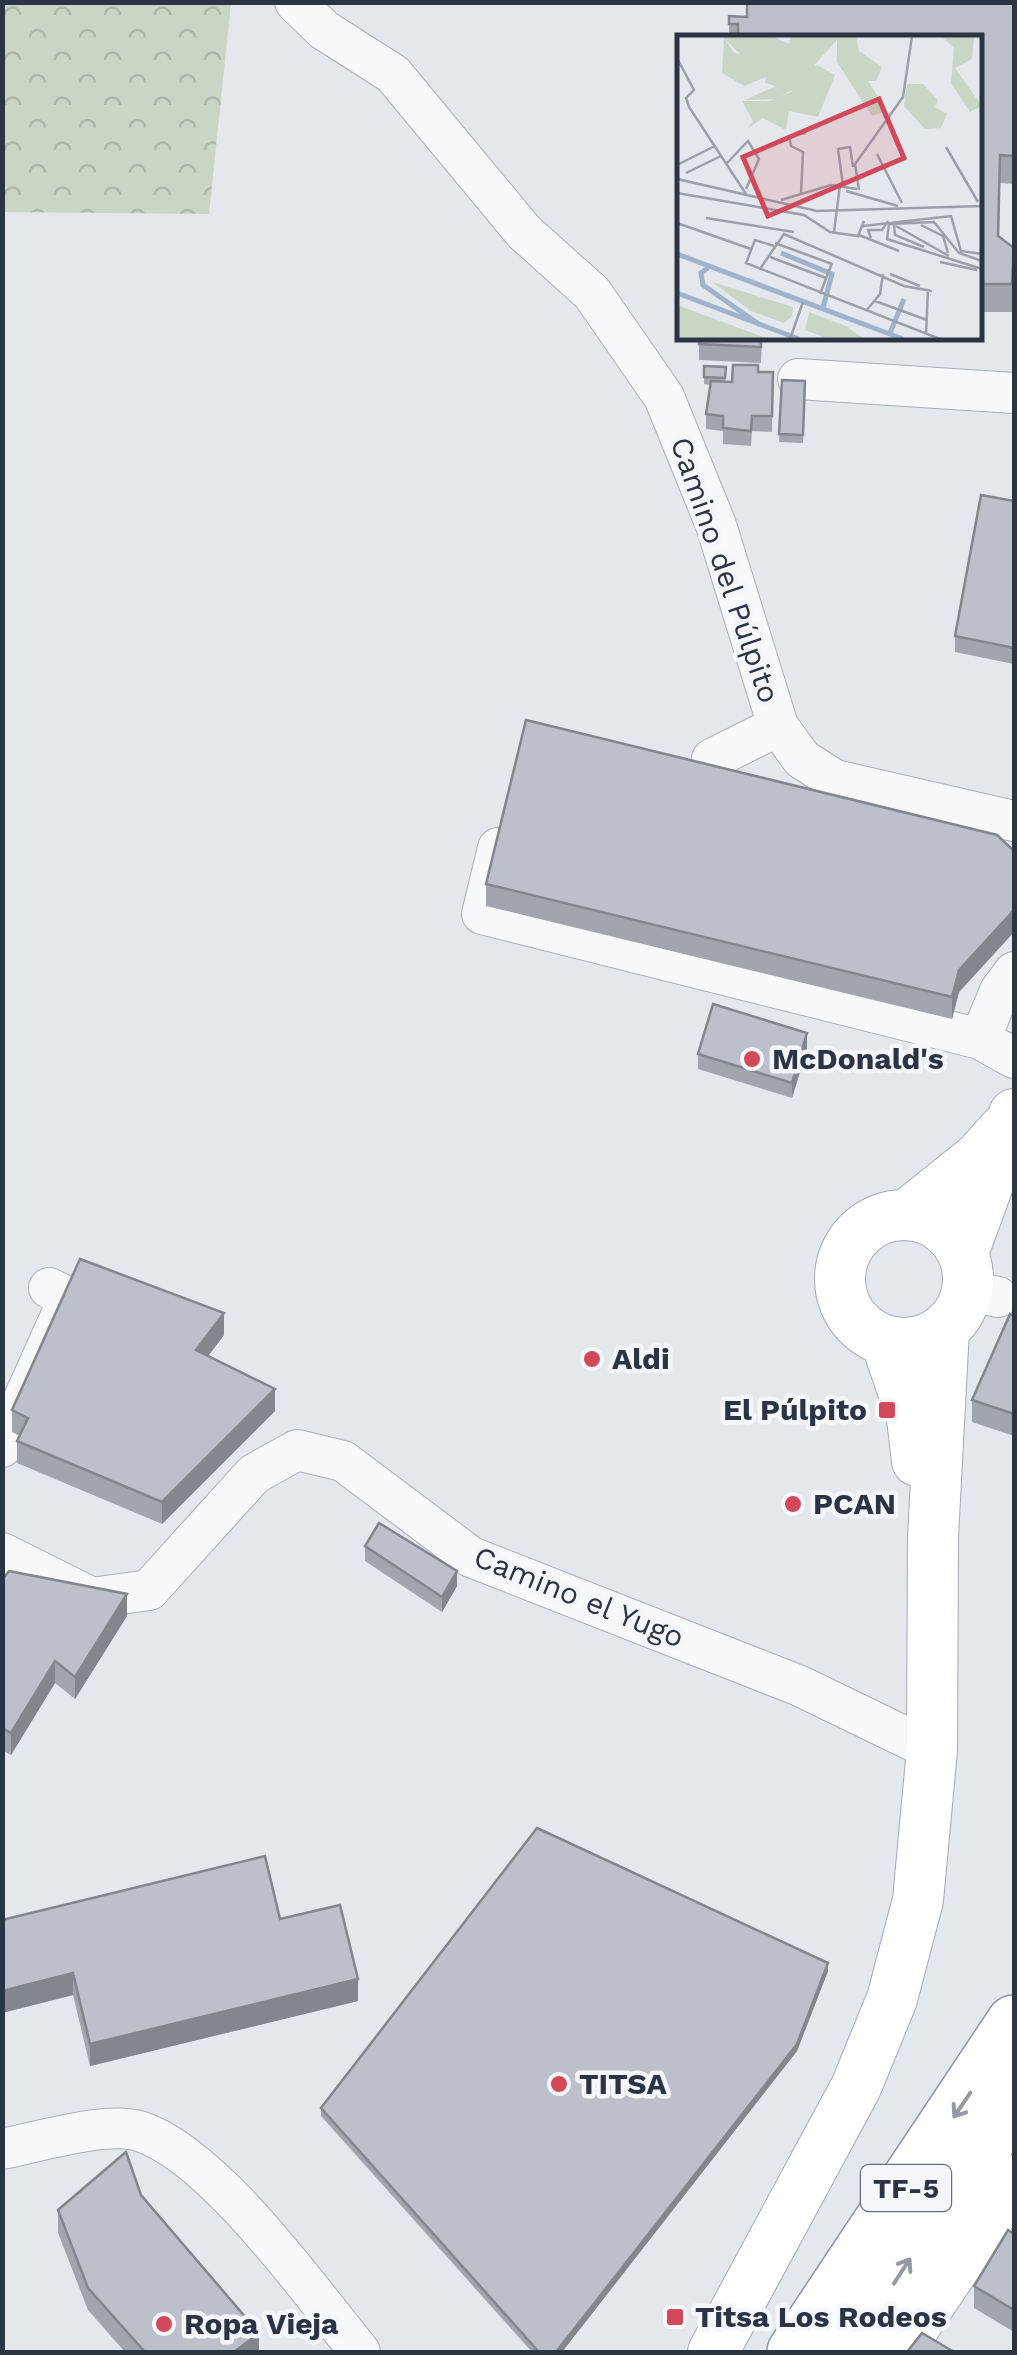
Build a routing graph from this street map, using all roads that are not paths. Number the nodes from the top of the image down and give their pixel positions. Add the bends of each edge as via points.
1 (295, 2) edge
2 (798, 379) edge
3 (1014, 393) edge
4 (778, 726) junction
5 (508, 806) edge
6 (1014, 821) edge
7 (1014, 847) edge
8 (1014, 972) edge
9 (997, 1048) edge
10 (1013, 1118) edge
11 (908, 1214) junction
12 (49, 1288) dead end
13 (968, 1292) junction
14 (886, 1341) junction
15 (2, 1448) edge
16 (932, 1536) junction
17 (2, 1554) edge
18 (932, 1750) junction
19 (1014, 2022) edge
20 (1014, 2100) edge
21 (2, 2148) edge
22 (1014, 2180) edge
23 (360, 2352) edge
24 (713, 2352) edge
25 (795, 2352) edge
26 (848, 2352) edge
27 (897, 2352) edge

1 - 4 street, Camino del Púlpito via 324,30 393,74 524,232 592,294 664,397 716,524
2 - 3 street
4 - 6 street, Camino del Púlpito via 802,759 835,780
4 - 7 street via 694,764 770,791
5 - 9 street via 482,914
8 - 9 street via 1000,991
10 - 11 main road via 979,1157
10 - 13 main road
11 - 13 main road via 941,1225
11 - 14 main road via 867,1226 844,1256 840,1275 850,1315
12 - 15 street via 70,1298
13 - 14 main road via 916,1342
13 - 16 main road
14 - 16 main road via 912,1418
16 - 18 main road
17 - 18 street, Camino el Yugo via 92,1598 149,1590 254,1474 297,1450 342,1461 471,1556 800,1686
18 - 24 main road via 918,1900 892,1999 856,2086
19 -> 25 highway, TF-5
26 -> 20 highway, TF-5
21 - 23 street via 119,2128 141,2131 202,2170 268,2238
22 - 27 main road

